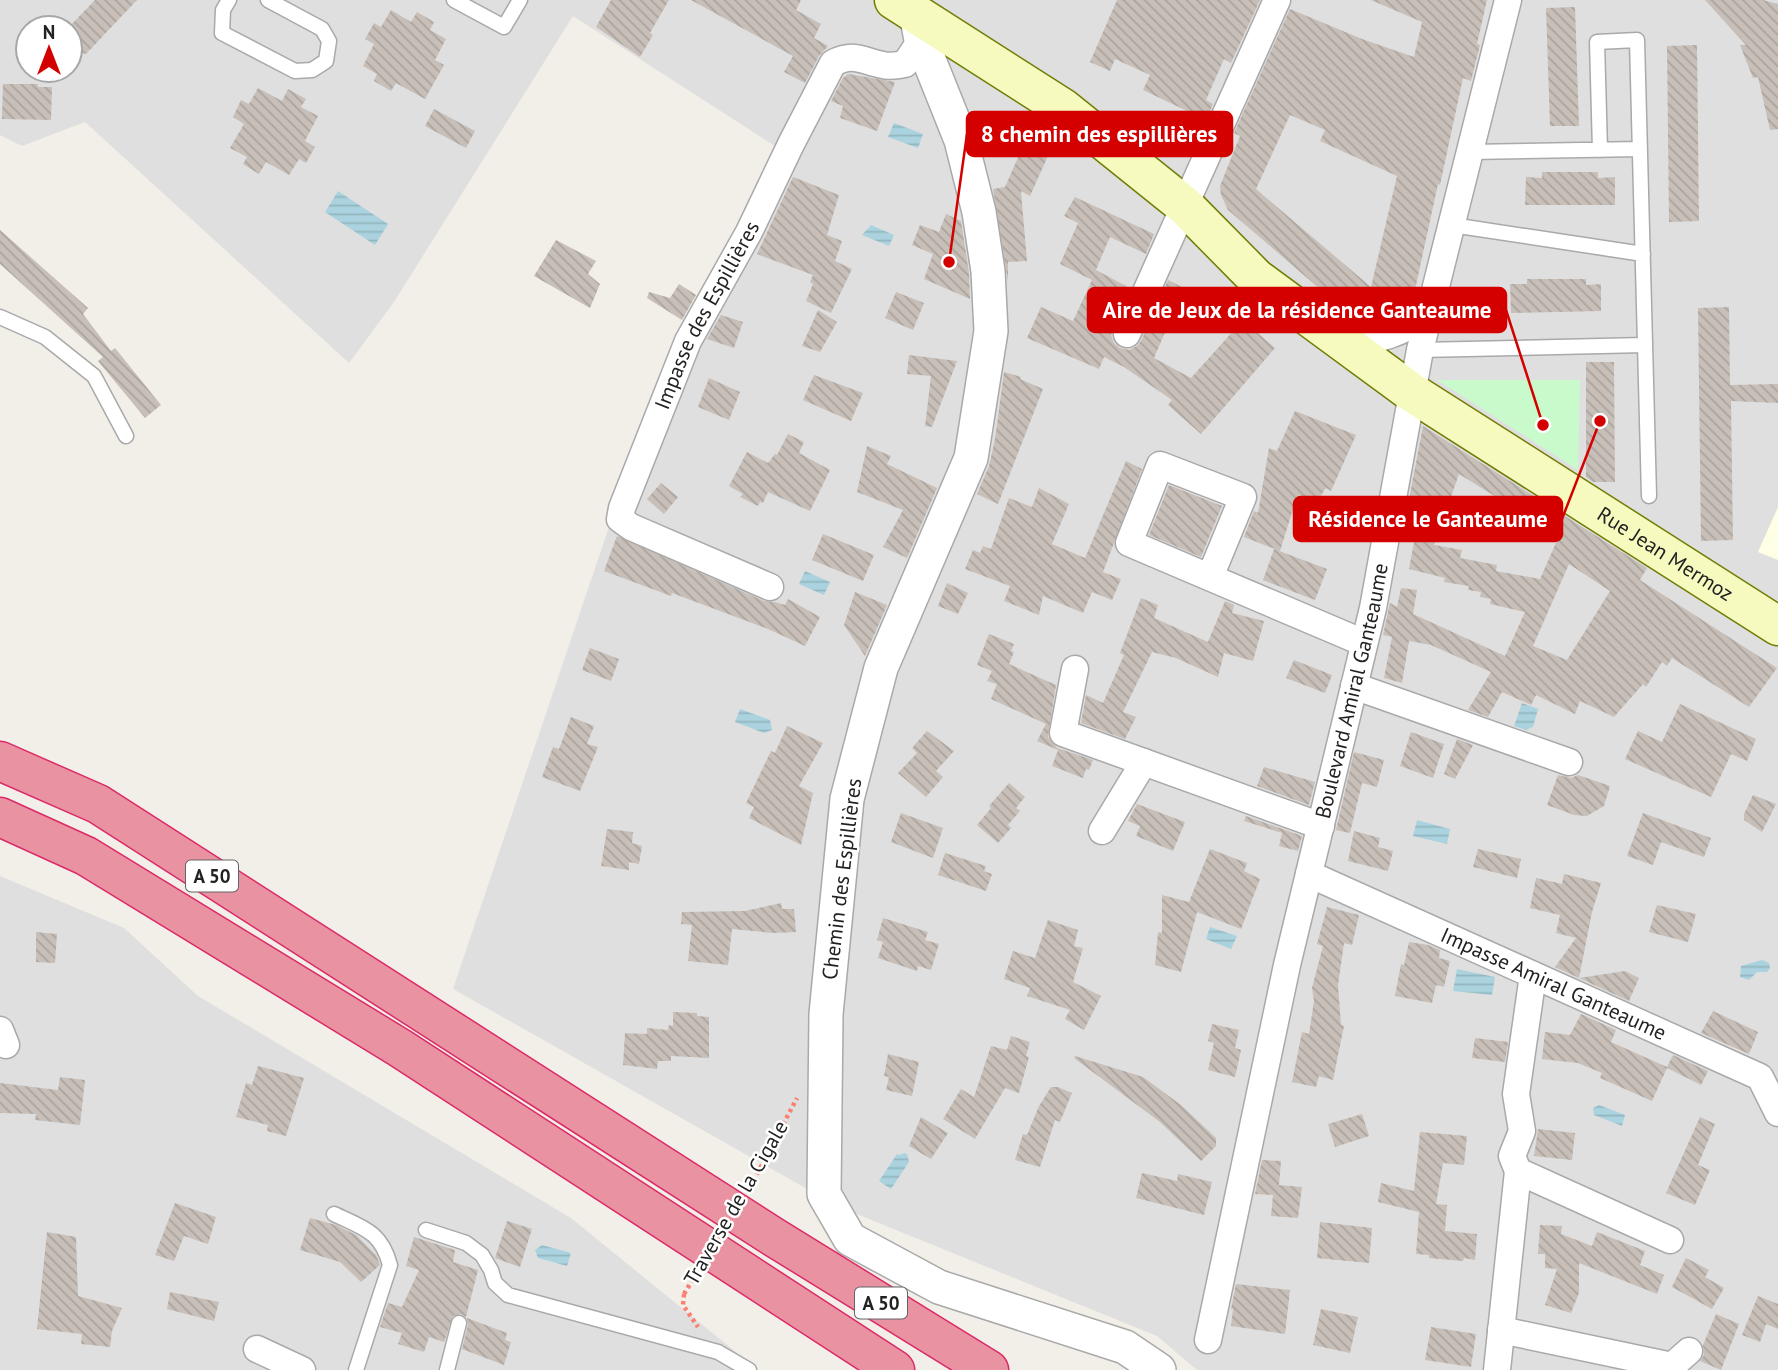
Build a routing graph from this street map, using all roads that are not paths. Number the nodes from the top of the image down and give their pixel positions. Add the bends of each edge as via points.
1 (229, 0) edge
2 (268, 0) edge
3 (520, 0) edge
4 (1277, 0) edge
5 (1508, 0) edge
6 (459, 1) edge
7 (913, 13) edge
8 (1640, 149) junction
9 (1600, 150) junction
10 (1470, 152) junction
11 (1185, 206) junction
12 (1452, 225) junction
13 (1643, 254) junction
14 (1429, 315) junction
15 (0, 317) edge
16 (1127, 334) dead end
17 (1345, 344) junction
18 (1645, 345) junction
19 (1420, 349) junction
20 (1411, 392) junction
21 (126, 436) dead end
22 (1649, 496) dead end
23 (1210, 577) junction
24 (770, 587) dead end
25 (1778, 626) edge
26 (1364, 643) junction
27 (1075, 668) dead end
28 (1354, 686) junction
29 (0, 761) edge
30 (1144, 762) junction
31 (1569, 762) dead end
32 (0, 817) edge
33 (1321, 825) junction
34 (1102, 831) dead end
35 (1309, 874) junction
36 (1533, 975) junction
37 (1778, 1113) edge
38 (1518, 1171) junction
39 (334, 1214) dead end
40 (426, 1230) dead end
41 (1670, 1240) dead end
42 (459, 1323) dead end
43 (1501, 1330) junction
44 (1208, 1340) dead end
45 (257, 1349) dead end
46 (1689, 1351) dead end
47 (302, 1370) edge
48 (356, 1370) edge
49 (447, 1370) edge
50 (749, 1370) edge
51 (895, 1370) edge
52 (989, 1370) edge
53 (1159, 1370) edge
54 (1497, 1370) edge

1 - 2 lane via 223,10 222,33 295,71 312,70 326,61 328,41 322,29
3 - 6 lane via 504,27
4 - 11 street
5 - 10 street, Boulevard Amiral Ganteaume
7 - 11 main road, Rue Jean Mermoz via 1063,108
7 - 24 street, Impasse des Espillières via 905,64 886,66 853,57 834,63 688,341 622,508 620,519 631,527
7 - 53 street, Chemin des Espillières via 961,140 979,212 991,331 971,458 881,668 847,799 826,1014 824,1194 850,1239 939,1287 1125,1347
8 - 9 lane
8 - 9 lane via 1637,40 1597,42
8 - 13 lane
9 - 10 lane
10 - 12 street, Boulevard Amiral Ganteaume
11 - 16 street
11 - 17 main road, Rue Jean Mermoz via 1256,278
12 - 13 lane
12 - 14 street, Boulevard Amiral Ganteaume
13 - 18 lane
14 - 17 street via 1384,338
14 - 19 street, Boulevard Amiral Ganteaume
15 - 21 lane via 45,337 94,376
17 - 20 main road, Rue Jean Mermoz
18 - 19 lane
18 - 22 lane
19 - 20 street, Boulevard Amiral Ganteaume
20 - 25 main road, Rue Jean Mermoz
20 - 26 street, Boulevard Amiral Ganteaume
23 - 23 street via 1129,543 1160,465 1243,497
23 - 26 street
26 - 28 street, Boulevard Amiral Ganteaume
27 - 30 street via 1063,733
28 - 31 street
28 - 33 street, Boulevard Amiral Ganteaume
29 - 52 highway, A 50 via 98,804
30 - 33 street
30 - 34 street
32 - 51 highway, A 50 via 86,856 400,1048
33 - 35 street, Boulevard Amiral Ganteaume
35 - 36 street, Impasse Amiral Ganteaume
35 - 44 street, Boulevard Amiral Ganteaume
36 - 37 street, Impasse Amiral Ganteaume via 1760,1077
36 - 38 street via 1516,1094 1522,1130 1512,1156
38 - 41 street
38 - 43 street
39 - 48 lane via 370,1231 386,1247 390,1265
40 - 50 lane via 466,1243 482,1255 495,1283 509,1295 718,1352
42 - 49 lane
43 - 46 street via 1672,1366
43 - 54 street
45 - 47 street

